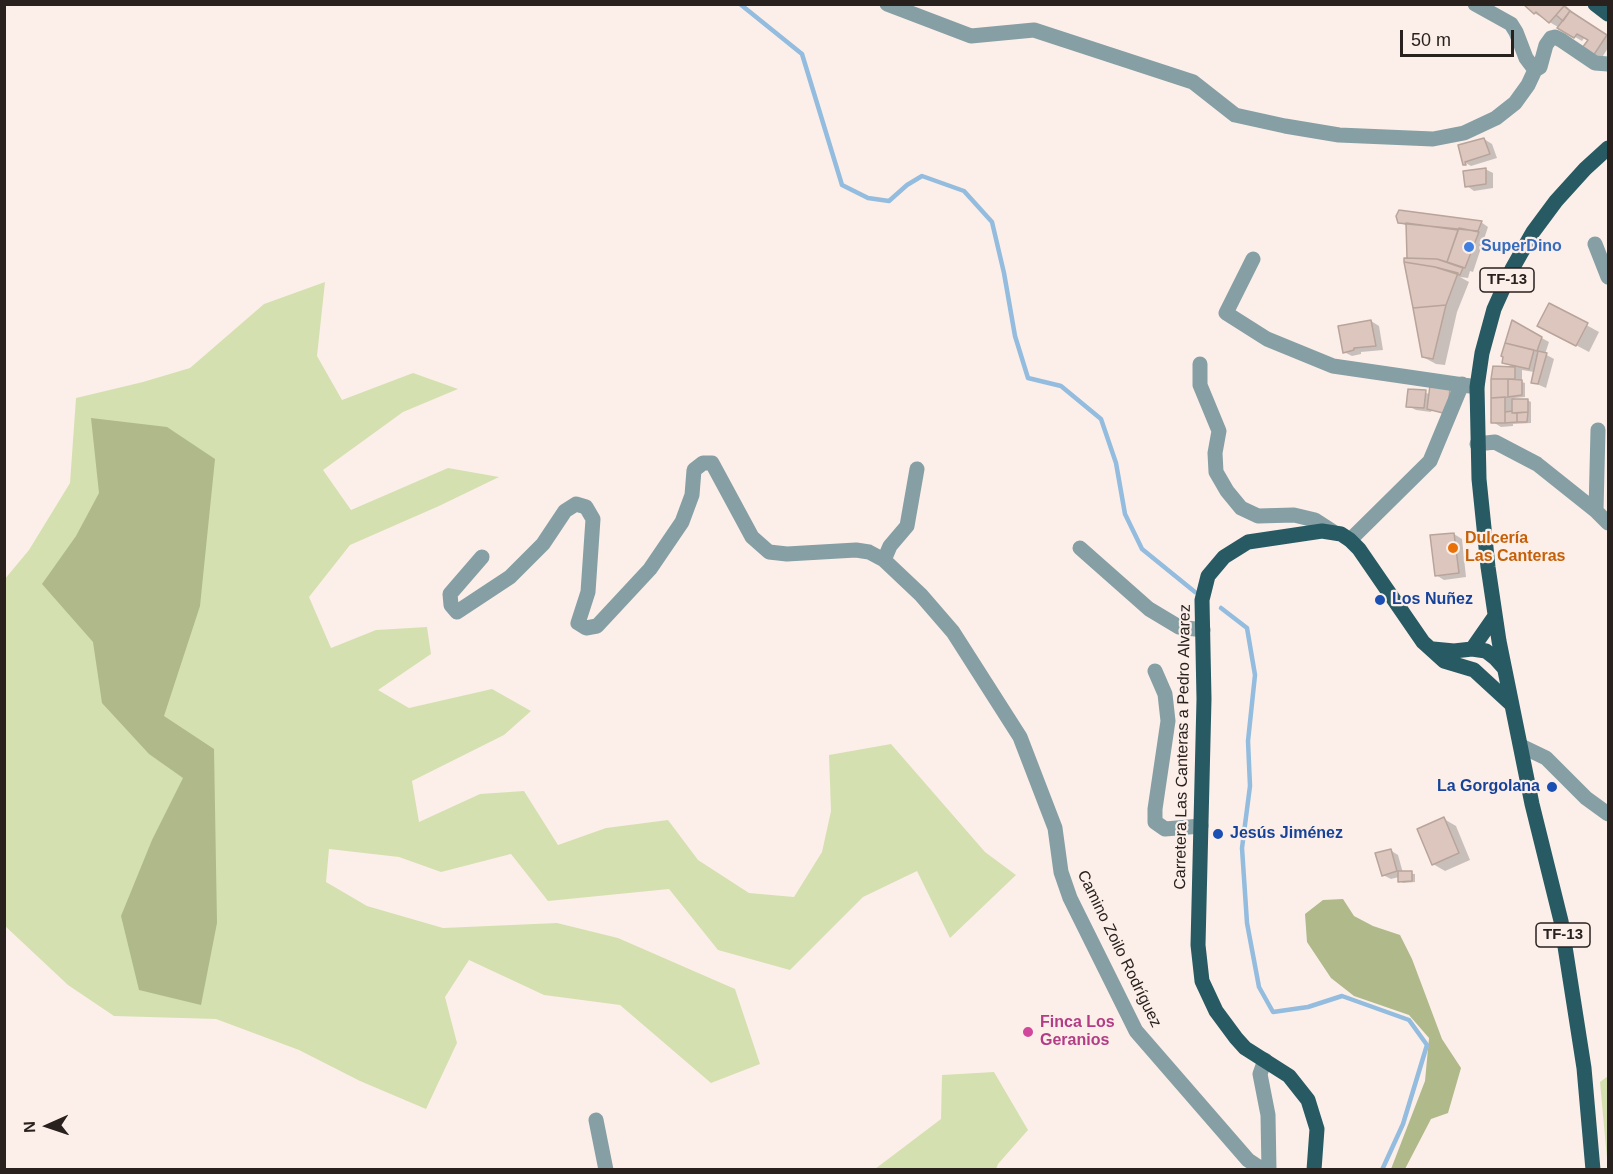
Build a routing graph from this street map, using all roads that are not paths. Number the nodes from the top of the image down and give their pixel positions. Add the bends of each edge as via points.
1 (886, 4) edge
2 (1475, 4) edge
3 (1595, 4) edge
4 (1608, 14) edge
5 (1608, 64) edge
6 (1535, 70) junction
7 (1608, 148) edge
8 (1595, 244) dead end
9 (1253, 259) dead end
10 (1608, 277) edge
11 (1200, 364) dead end
12 (1469, 386) junction
13 (1598, 430) dead end
14 (1477, 444) junction
15 (918, 469) dead end
16 (1596, 511) junction
17 (1608, 523) edge
18 (1332, 531) junction
19 (1350, 540) junction
20 (1080, 548) dead end
21 (482, 557) dead end
22 (885, 560) junction
23 (1496, 616) junction
24 (1203, 630) junction
25 (1496, 648) junction
26 (1433, 649) junction
27 (1472, 649) junction
28 (1474, 670) junction
29 (1155, 671) dead end
30 (1512, 706) junction
31 (1521, 746) junction
32 (1608, 814) edge
33 (1201, 826) junction
34 (1265, 1060) junction
35 (596, 1120) dead end
36 (606, 1170) edge
37 (1263, 1170) edge
38 (1269, 1170) edge
39 (1314, 1170) edge
40 (1593, 1170) edge

1 - 6 street via 971,36 1034,30 1193,82 1235,115 1339,135 1433,139 1464,133 1496,118 1515,103
2 - 6 street via 1511,24
3 - 4 main road
5 - 6 street via 1595,63 1555,37 1548,40 1544,60
7 - 12 main road, TF-13 via 1556,201 1533,232 1494,309
8 - 10 street
9 - 12 street via 1226,313 1267,339 1333,366
11 - 18 street via 1200,385 1219,431 1216,472 1227,491 1241,508 1258,516 1294,515 1315,520
12 - 14 main road, TF-13
12 - 19 street via 1431,461
13 - 16 street
14 - 16 street via 1495,442 1537,464
14 - 23 main road, TF-13
15 - 22 street via 907,526 890,546
16 - 17 street
18 - 19 main road
18 - 24 main road, Carretera Las Canteras a Pedro Alvarez via 1248,542 1224,557 1208,576 1204,588
19 - 26 main road via 1415,632
20 - 24 street via 1149,609 1179,627
21 - 22 street, Camino Zoilo Rodríguez via 450,594 451,605 457,612 510,577 543,544 565,511 576,504 586,507 593,519 588,592 578,623 586,628 597,626 650,569 682,522 692,495 694,470 703,463 712,463 752,537 769,552 856,550
22 - 37 street, Camino Zoilo Rodríguez via 953,632 1020,737 1054,828 1070,898 1136,1031 1248,1160
23 - 25 main road, TF-13
23 - 27 main road
24 - 33 main road, Carretera Las Canteras a Pedro Alvarez
25 - 27 main road
25 - 28 main road
25 - 30 main road, TF-13
26 - 27 main road
26 - 28 main road via 1444,661
28 - 30 main road
29 - 33 street via 1165,694 1168,721 1155,822 1165,829
30 - 31 main road, TF-13
31 - 32 street via 1546,758
31 - 40 main road, TF-13 via 1561,921 1584,1068
33 - 34 main road, Carretera Las Canteras a Pedro Alvarez via 1198,945 1202,981 1215,1011 1236,1038
34 - 38 street via 1260,1074 1268,1115
34 - 39 main road, Carretera Las Canteras a Pedro Alvarez via 1289,1076 1308,1100 1317,1129
35 - 36 street

